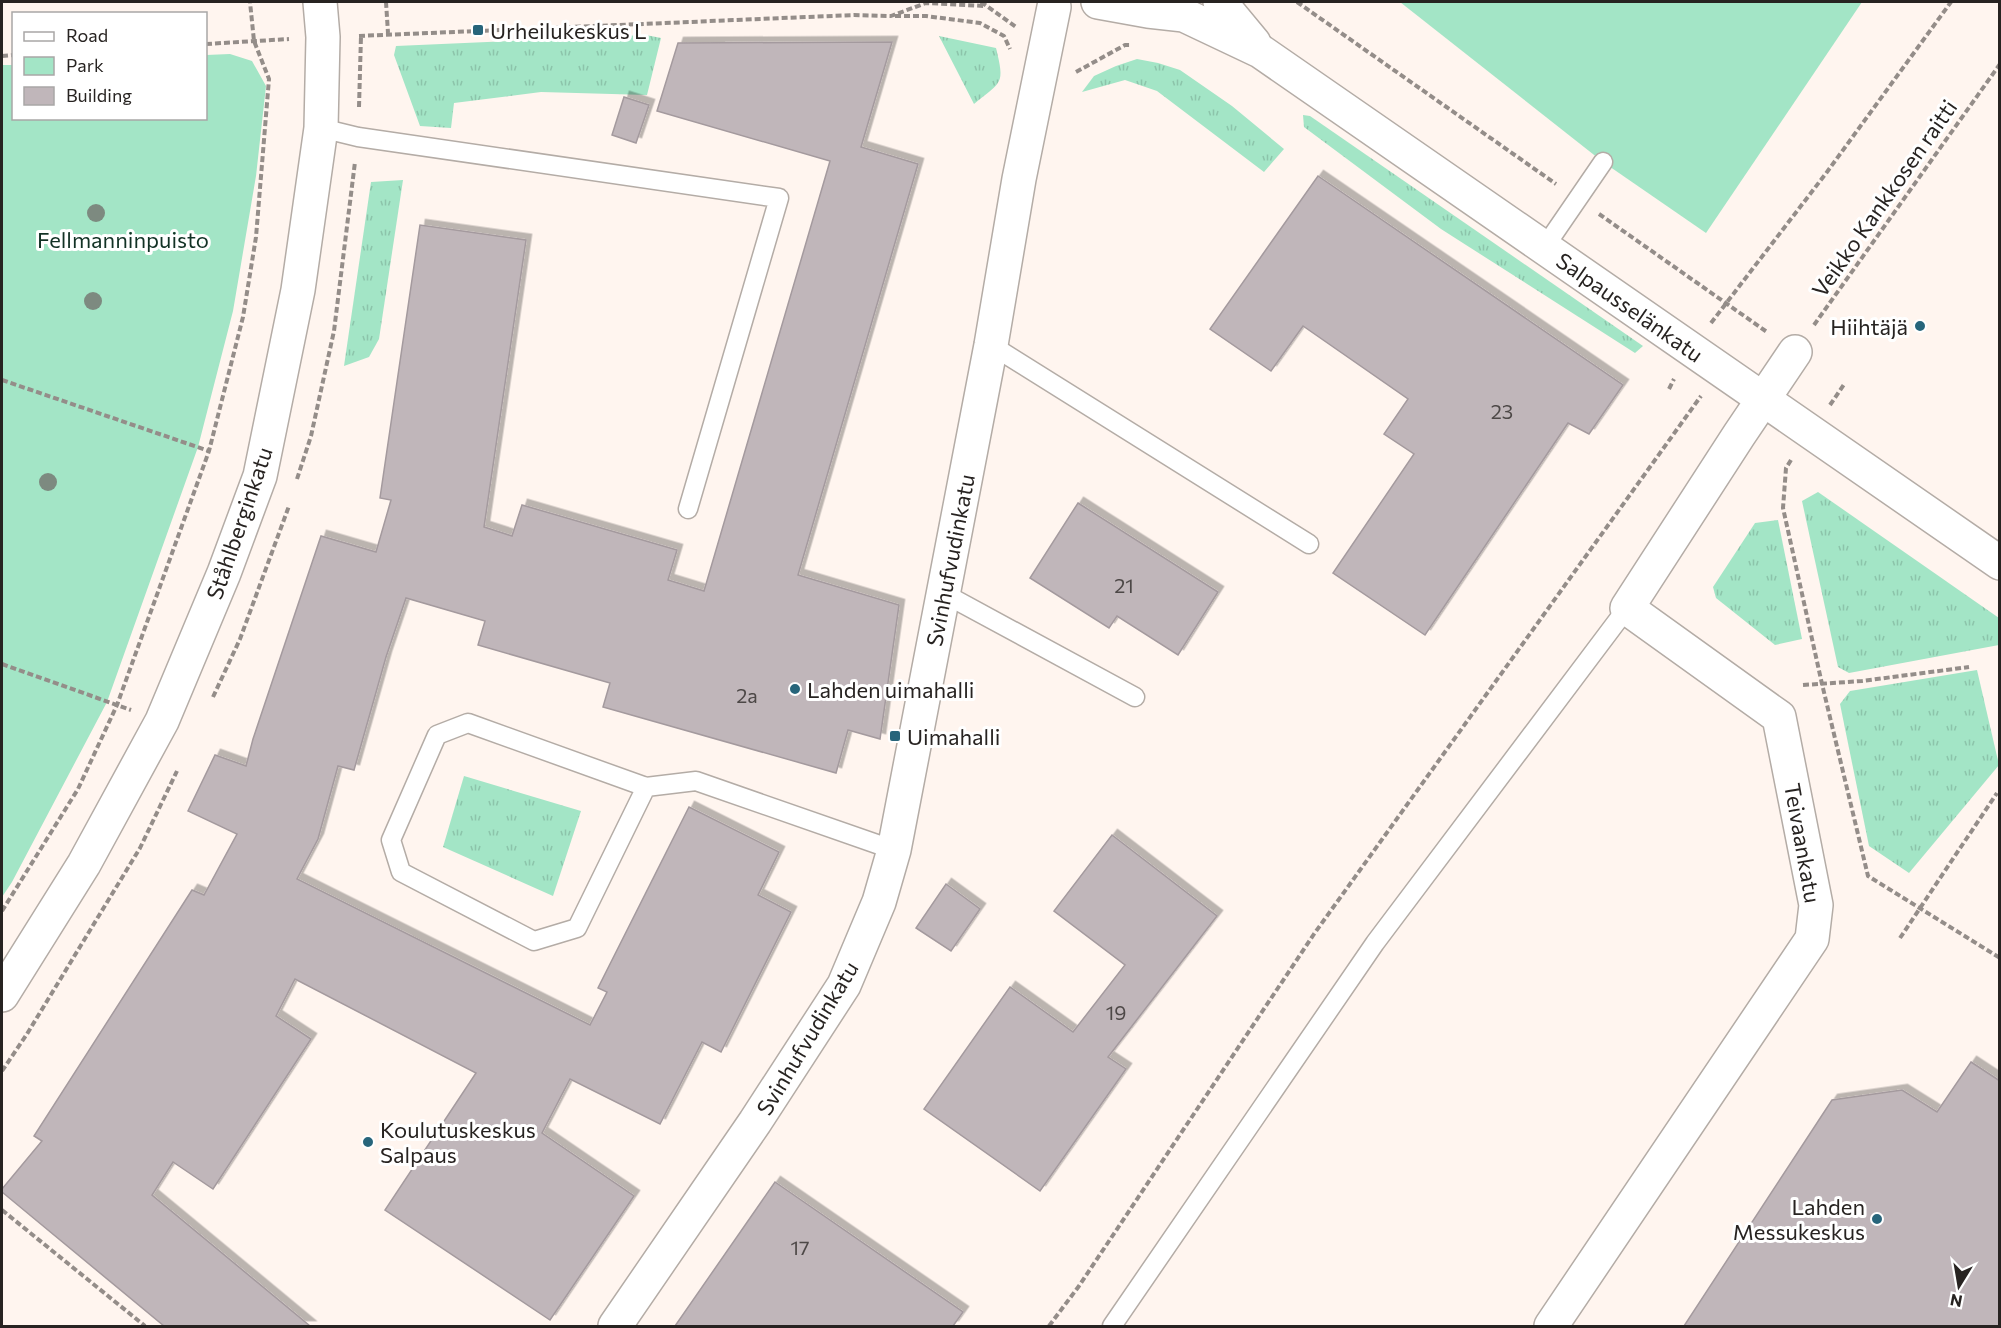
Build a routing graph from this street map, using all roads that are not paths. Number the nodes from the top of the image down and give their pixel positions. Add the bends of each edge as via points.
1 (320, 2) edge
2 (1098, 2) edge
3 (1220, 2) edge
4 (1044, 4) edge
5 (1260, 51) junction
6 (321, 128) junction
7 (1603, 162) dead end
8 (1544, 248) junction
9 (991, 345) junction
10 (1795, 352) road end
11 (1763, 399) junction
12 (688, 509) dead end
13 (1309, 544) dead end
14 (2000, 563) edge
15 (944, 593) junction
16 (1627, 608) junction
17 (1135, 697) dead end
18 (646, 787) junction
19 (894, 850) junction
20 (2, 995) edge
21 (615, 1326) edge
22 (1112, 1326) edge
23 (1551, 1326) edge

1 - 6 street, Ståhlberginkatu
2 - 4 street, Salpausselänkatu via 1076,7
2 - 5 street, Salpausselänkatu via 1184,15
3 - 5 street, Salpausselänkatu
4 - 9 street, Svinhufvudinkatu
5 - 8 street, Salpausselänkatu
6 - 12 lane via 370,139 779,198
6 - 20 street, Ståhlberginkatu via 298,290 260,477 162,721 84,864
7 - 8 lane
8 - 11 street, Salpausselänkatu
9 - 13 lane
9 - 15 street, Svinhufvudinkatu
10 - 11 street
11 - 14 street, Salpausselänkatu
11 - 16 street
15 - 17 lane
15 - 19 street, Svinhufvudinkatu
16 - 22 lane via 1375,943
16 - 23 street, Teivaankatu via 1779,717 1816,905 1812,939
18 - 18 lane via 468,723 437,735 391,840 401,873 534,941 577,928
18 - 19 lane via 696,781
19 - 21 street, Svinhufvudinkatu via 879,902 844,985

